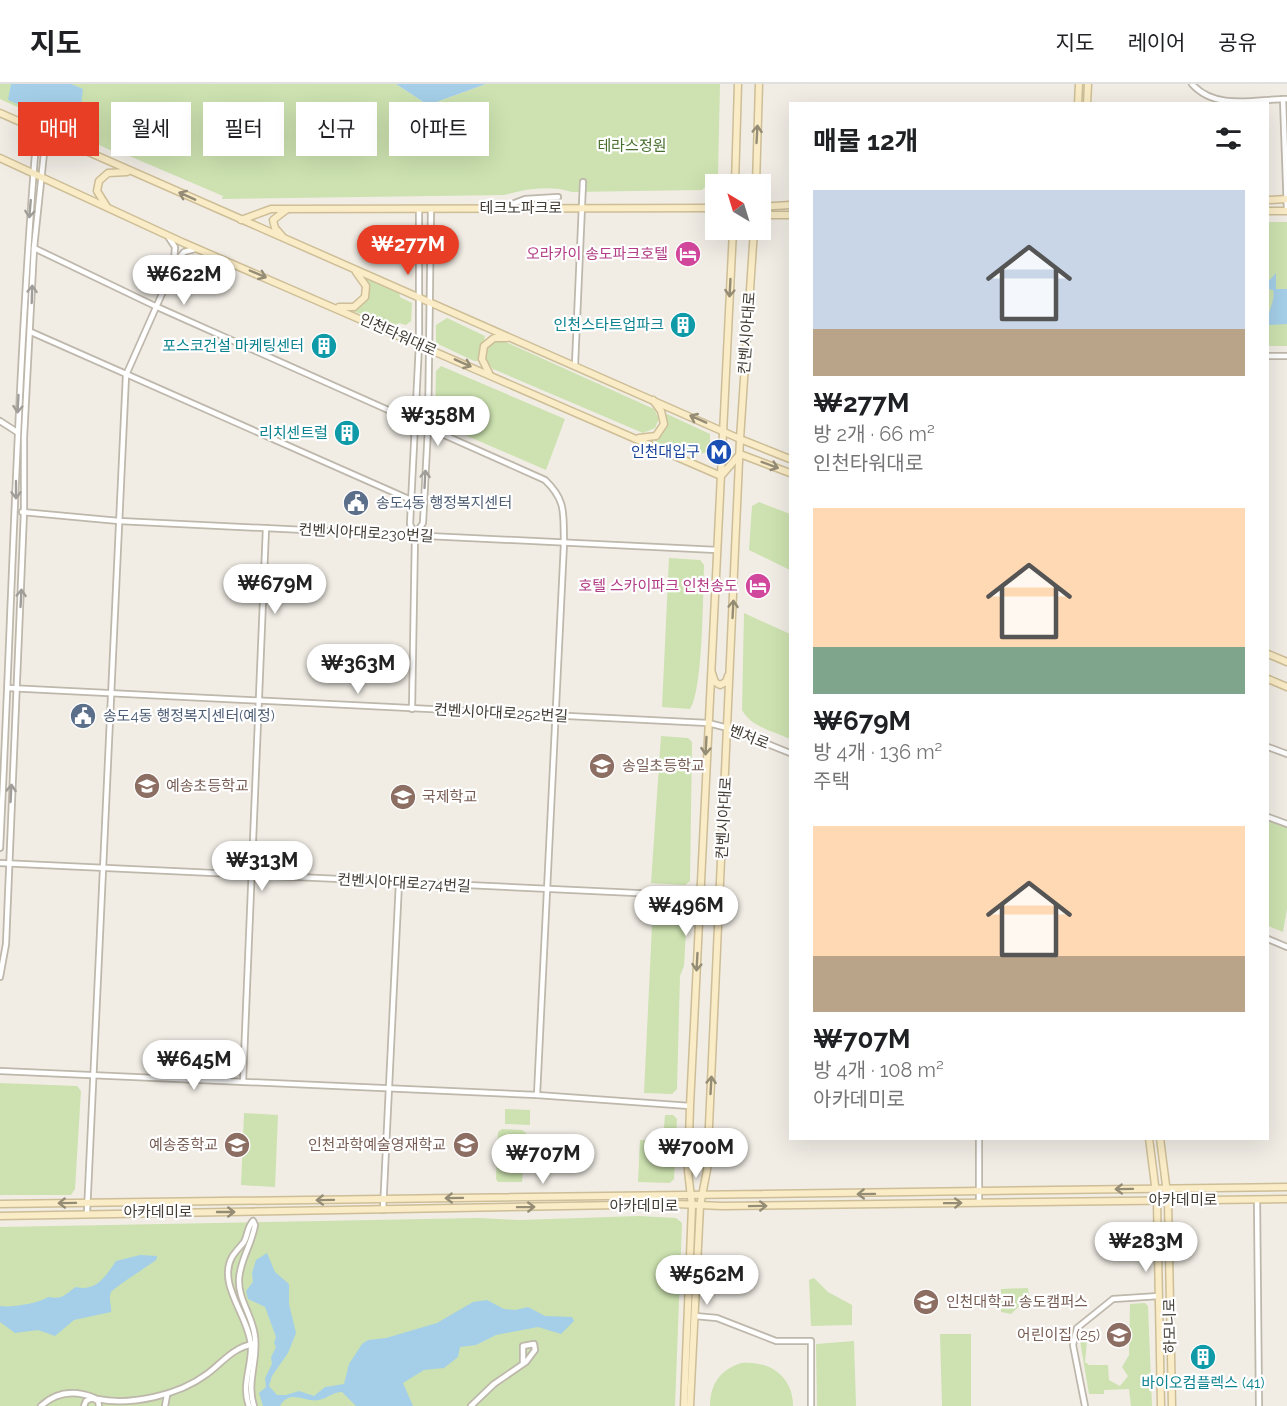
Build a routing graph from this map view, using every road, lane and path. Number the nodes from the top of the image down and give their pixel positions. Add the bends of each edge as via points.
1 (738, 84) edge
2 (759, 84) edge
3 (1079, 84) edge
4 (1088, 84) edge
5 (1192, 84) edge
6 (1285, 99) edge
7 (1078, 102) edge
8 (1087, 102) edge
9 (0, 113) edge
10 (18, 121) edge
11 (35, 156) edge
12 (44, 156) edge
13 (95, 156) edge
14 (0, 158) edge
15 (131, 172) junction
16 (735, 174) edge
17 (756, 174) edge
18 (33, 175) junction
19 (42, 179) junction
20 (583, 182) dead end
21 (558, 197) dead end
22 (1287, 199) edge
23 (1269, 200) edge
24 (789, 205) edge
25 (502, 208) junction
26 (582, 208) junction
27 (705, 208) edge
28 (771, 208) edge
29 (290, 209) junction
30 (419, 209) junction
31 (431, 209) junction
32 (112, 211) junction
33 (1269, 211) edge
34 (1287, 211) edge
35 (771, 214) edge
36 (789, 215) edge
37 (240, 220) junction
38 (163, 234) junction
39 (732, 240) edge
40 (753, 240) edge
41 (290, 241) junction
42 (34, 248) junction
43 (198, 249) junction
44 (173, 268) junction
45 (352, 269) junction
46 (419, 296) junction
47 (430, 302) junction
48 (156, 306) junction
49 (333, 306) junction
50 (31, 332) junction
51 (514, 338) junction
52 (419, 344) junction
53 (430, 349) junction
54 (1269, 356) edge
55 (1287, 356) edge
56 (575, 365) junction
57 (126, 375) junction
58 (494, 377) junction
59 (650, 398) junction
60 (0, 421) edge
61 (415, 423) junction
62 (428, 428) junction
63 (723, 430) junction
64 (16, 431) junction
65 (24, 436) junction
66 (630, 436) junction
67 (740, 439) junction
68 (740, 454) junction
69 (789, 459) edge
70 (789, 473) edge
71 (721, 476) junction
72 (411, 500) junction
73 (16, 512) junction
74 (24, 512) junction
75 (119, 521) junction
76 (266, 528) junction
77 (415, 535) junction
78 (564, 543) junction
79 (717, 550) junction
80 (1269, 654) edge
81 (1287, 662) edge
82 (711, 667) junction
83 (730, 667) junction
84 (1269, 680) edge
85 (1287, 687) edge
86 (8, 688) junction
87 (16, 688) junction
88 (111, 695) junction
89 (261, 702) junction
90 (412, 709) junction
91 (555, 716) junction
92 (708, 723) junction
93 (729, 728) junction
94 (1269, 747) edge
95 (789, 753) edge
96 (1287, 754) edge
97 (1269, 817) edge
98 (1287, 824) edge
99 (0, 848) edge
100 (0, 863) edge
101 (8, 863) junction
102 (103, 869) junction
103 (251, 876) junction
104 (399, 882) junction
105 (547, 889) junction
106 (700, 896) junction
107 (1269, 939) edge
108 (1287, 947) edge
109 (0, 977) edge
110 (0, 1071) edge
111 (94, 1076) junction
112 (243, 1082) junction
113 (389, 1088) junction
114 (537, 1095) junction
115 (690, 1106) junction
116 (979, 1140) edge
117 (1149, 1140) edge
118 (1160, 1140) edge
119 (688, 1159) junction
120 (707, 1160) junction
121 (1287, 1187) edge
122 (1156, 1189) junction
123 (1167, 1190) junction
124 (978, 1192) junction
125 (690, 1196) junction
126 (702, 1196) junction
127 (384, 1199) junction
128 (1257, 1199) junction
129 (1287, 1199) edge
130 (1157, 1201) junction
131 (1168, 1201) junction
132 (87, 1203) junction
133 (979, 1203) junction
134 (0, 1204) edge
135 (696, 1206) junction
136 (383, 1210) junction
137 (87, 1213) junction
138 (0, 1216) edge
139 (232, 1257) junction
140 (242, 1261) junction
141 (239, 1279) junction
142 (228, 1280) junction
143 (1159, 1296) junction
144 (695, 1316) junction
145 (253, 1344) junction
146 (523, 1364) dead end
147 (79, 1393) junction
148 (167, 1395) junction
149 (96, 1399) junction
150 (85, 1404) edge
151 (41, 1406) edge
152 (99, 1406) edge
153 (165, 1406) edge
154 (249, 1406) edge
155 (254, 1406) edge
156 (471, 1406) edge
157 (684, 1406) edge
158 (690, 1406) edge
159 (809, 1406) edge
160 (1085, 1406) edge
161 (1161, 1406) edge
162 (1172, 1406) edge
163 (1259, 1406) edge

1 - 16 main road
17 -> 2 main road
3 - 7 main road
4 - 8 main road
5 - 6 street via 1206,95 1227,101
6 - 22 street
9 - 10 main road
11 - 18 street
12 - 19 street
13 - 15 main road
14 - 18 main road, 인천타워대로
15 - 32 main road via 108,173 99,181 99,196
37 -> 15 main road
18 - 19 main road, 인천타워대로
18 -> 64 street
19 - 32 main road, 인천타워대로
19 - 42 street
20 - 26 street
21 - 25 street via 530,198
22 - 23 main road
22 - 34 street
24 - 28 main road
25 - 26 main road, 테크노파크로
25 - 31 main road, 테크노파크로
26 - 27 main road, 테크노파크로
26 - 56 street
29 - 30 main road, 테크노파크로
29 - 37 main road, 테크노파크로 via 265,210
29 - 41 main road via 273,220 277,232
30 - 31 main road, 테크노파크로
30 - 46 street
31 - 47 street
32 - 38 main road, 인천타워대로
33 - 34 main road
35 - 36 main road
37 - 41 main road
38 - 43 main road, 인천타워대로
38 - 44 street via 175,247
39 -> 63 main road, 컨벤시아대로
40 - 67 main road, 컨벤시아대로
41 - 45 main road
42 - 48 street
50 -> 42 street
43 - 44 street via 184,252
43 -> 49 main road, 인천타워대로
44 - 48 street
45 - 46 main road
45 - 49 main road via 364,282 365,297 354,307
46 - 47 main road
46 - 52 street
47 - 51 main road
47 - 53 street
48 - 57 street
48 - 61 street
49 - 52 main road, 인천타워대로
50 - 57 street
50 - 65 street
51 - 56 main road
51 - 58 main road via 494,338 484,346 482,362
52 - 53 main road, 인천타워대로
52 - 61 street
53 -> 58 main road, 인천타워대로
53 - 62 street
54 - 55 street
56 - 59 main road
57 - 72 street
57 - 75 street
58 - 66 main road, 인천타워대로
63 -> 59 main road
59 - 66 main road via 663,415 661,430 649,438
60 - 64 street
61 - 62 street
61 - 72 street
77 -> 62 street via 423,523
62 - 78 street via 545,480 563,503
63 - 67 main road
63 - 71 main road, 컨벤시아대로
64 - 65 street
64 -> 73 street
65 - 74 street
66 - 71 main road, 인천타워대로
67 - 68 main road, 컨벤시아대로
67 - 69 main road
68 -> 70 main road
68 - 71 main road
83 -> 68 main road, 컨벤시아대로
71 - 79 main road, 컨벤시아대로
72 - 77 street via 410,524
73 - 74 street, 컨벤시아대로230번길
73 - 86 street
74 - 75 street, 컨벤시아대로230번길
87 -> 74 street
75 - 76 street, 컨벤시아대로230번길
75 - 88 street
76 - 77 street, 컨벤시아대로230번길
76 - 89 street
77 - 78 street, 컨벤시아대로230번길
77 - 90 street
78 - 79 street, 컨벤시아대로230번길
78 - 91 street
79 - 82 main road, 컨벤시아대로
80 - 81 main road
82 - 83 main road via 713,678 720,685 726,682
82 - 92 main road, 컨벤시아대로
83 - 93 main road, 컨벤시아대로
84 - 85 main road
86 - 87 street, 컨벤시아대로252번길
86 - 99 street
87 - 88 street, 컨벤시아대로252번길
101 -> 87 street
88 - 89 street, 컨벤시아대로252번길
88 - 102 street
89 - 90 street, 컨벤시아대로252번길
89 - 103 street
90 - 91 street, 컨벤시아대로252번길
91 - 92 street, 컨벤시아대로252번길
91 - 105 street
92 - 93 street, 벤처로
92 -> 106 main road, 컨벤시아대로
93 - 95 street, 벤처로
120 -> 93 main road, 컨벤시아대로
94 - 96 street
97 - 98 street
100 - 101 street, 컨벤시아대로274번길
101 - 102 street, 컨벤시아대로274번길
101 - 109 street via 6,944
102 - 103 street, 컨벤시아대로274번길
102 - 111 street
103 - 104 street, 컨벤시아대로274번길
103 - 112 street
104 - 105 street, 컨벤시아대로274번길
104 - 113 street
105 - 106 street, 컨벤시아대로274번길
105 - 114 street
106 -> 115 main road, 컨벤시아대로
107 - 108 street
110 - 111 street
111 - 112 street
111 - 132 street
112 - 113 street
113 - 114 street
113 - 127 street
114 - 115 street
115 - 119 main road, 컨벤시아대로
116 - 124 street
117 - 122 main road, 하모니로
118 - 123 main road, 하모니로
119 - 120 main road via 697,1167
119 - 125 main road, 컨벤시아대로
120 - 126 main road, 컨벤시아대로
121 - 123 main road, 아카데미로
122 - 123 main road, 아카데미로
122 -> 124 main road, 아카데미로
122 - 130 main road, 하모니로
123 - 131 main road, 하모니로
124 -> 126 main road, 아카데미로
124 - 133 street
125 - 126 main road, 아카데미로
125 -> 127 main road, 아카데미로
125 - 135 main road, 컨벤시아대로
126 - 135 main road, 컨벤시아대로
127 -> 132 main road, 아카데미로
127 - 136 street
128 - 129 main road, 아카데미로
128 - 131 main road, 아카데미로
128 - 163 street
130 - 131 main road, 아카데미로
130 - 133 main road, 아카데미로
130 - 143 main road, 하모니로
131 - 162 main road, 하모니로
132 -> 134 main road, 아카데미로
132 - 137 street
135 -> 133 main road, 아카데미로
136 -> 135 main road, 아카데미로
135 - 144 main road, 컨벤시아대로
135 - 157 main road, 컨벤시아대로
137 -> 136 main road, 아카데미로
137 - 138 main road, 아카데미로
139 - 140 street
139 - 140 street via 253,1221 253,1234
139 - 142 street
140 - 141 street
141 - 142 street
141 - 145 street via 252,1323
142 - 145 street
143 - 160 street via 1113,1299 1077,1328 1073,1346
143 - 161 main road, 하모니로
144 - 158 main road, 컨벤시아대로
144 - 159 street via 717,1318 776,1341 811,1341
145 - 148 street via 232,1352 196,1382
145 - 154 street via 245,1385
145 - 155 street via 250,1383
146 - 156 street
147 - 149 street
147 - 150 street
147 - 151 street via 61,1394
148 - 149 street via 123,1404
148 - 153 street
149 - 150 street via 88,1399
149 - 152 street

